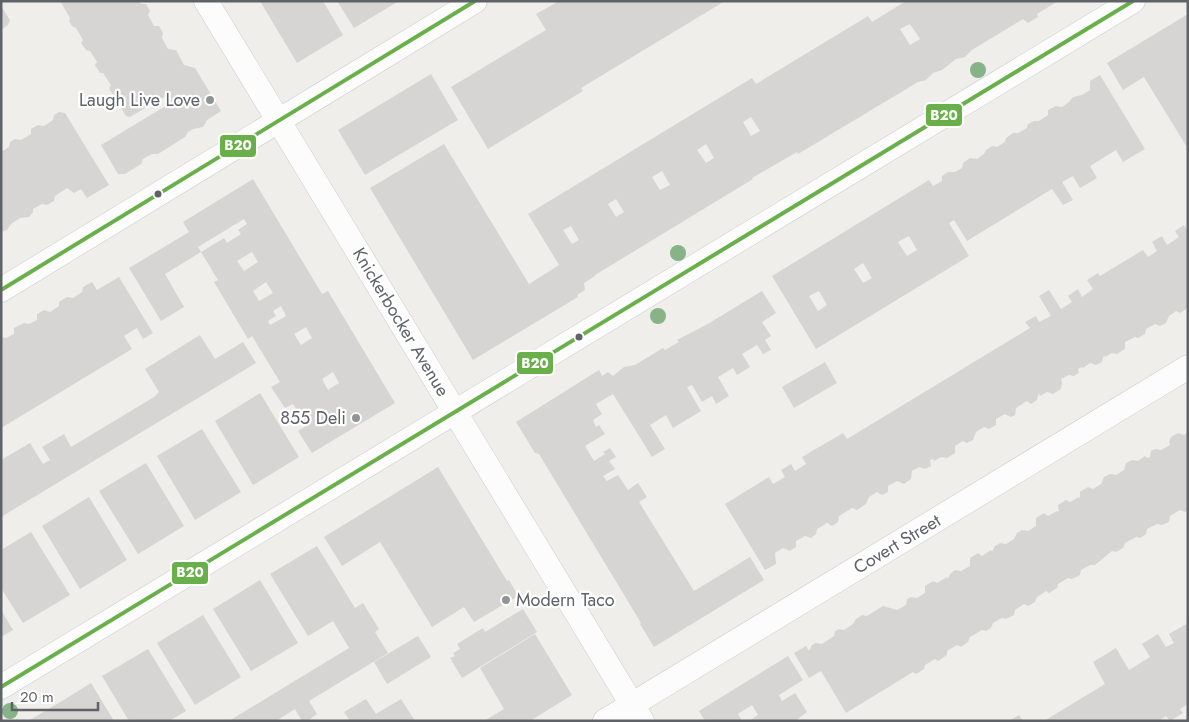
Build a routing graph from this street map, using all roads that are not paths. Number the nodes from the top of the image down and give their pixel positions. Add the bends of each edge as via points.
1 (206, 1) edge
2 (475, 1) edge
3 (1133, 1) edge
4 (278, 120) junction
5 (1, 290) edge
6 (1188, 367) edge
7 (455, 412) junction
8 (1, 687) edge
9 (637, 713) edge
10 (606, 721) edge

1 - 4 street, Knickerbocker Avenue
2 - 4 street
3 - 7 street
4 - 5 street
4 - 7 street, Knickerbocker Avenue
6 - 9 street, Covert Street
7 - 8 street
7 - 9 street, Knickerbocker Avenue
9 - 10 street, Covert Street

